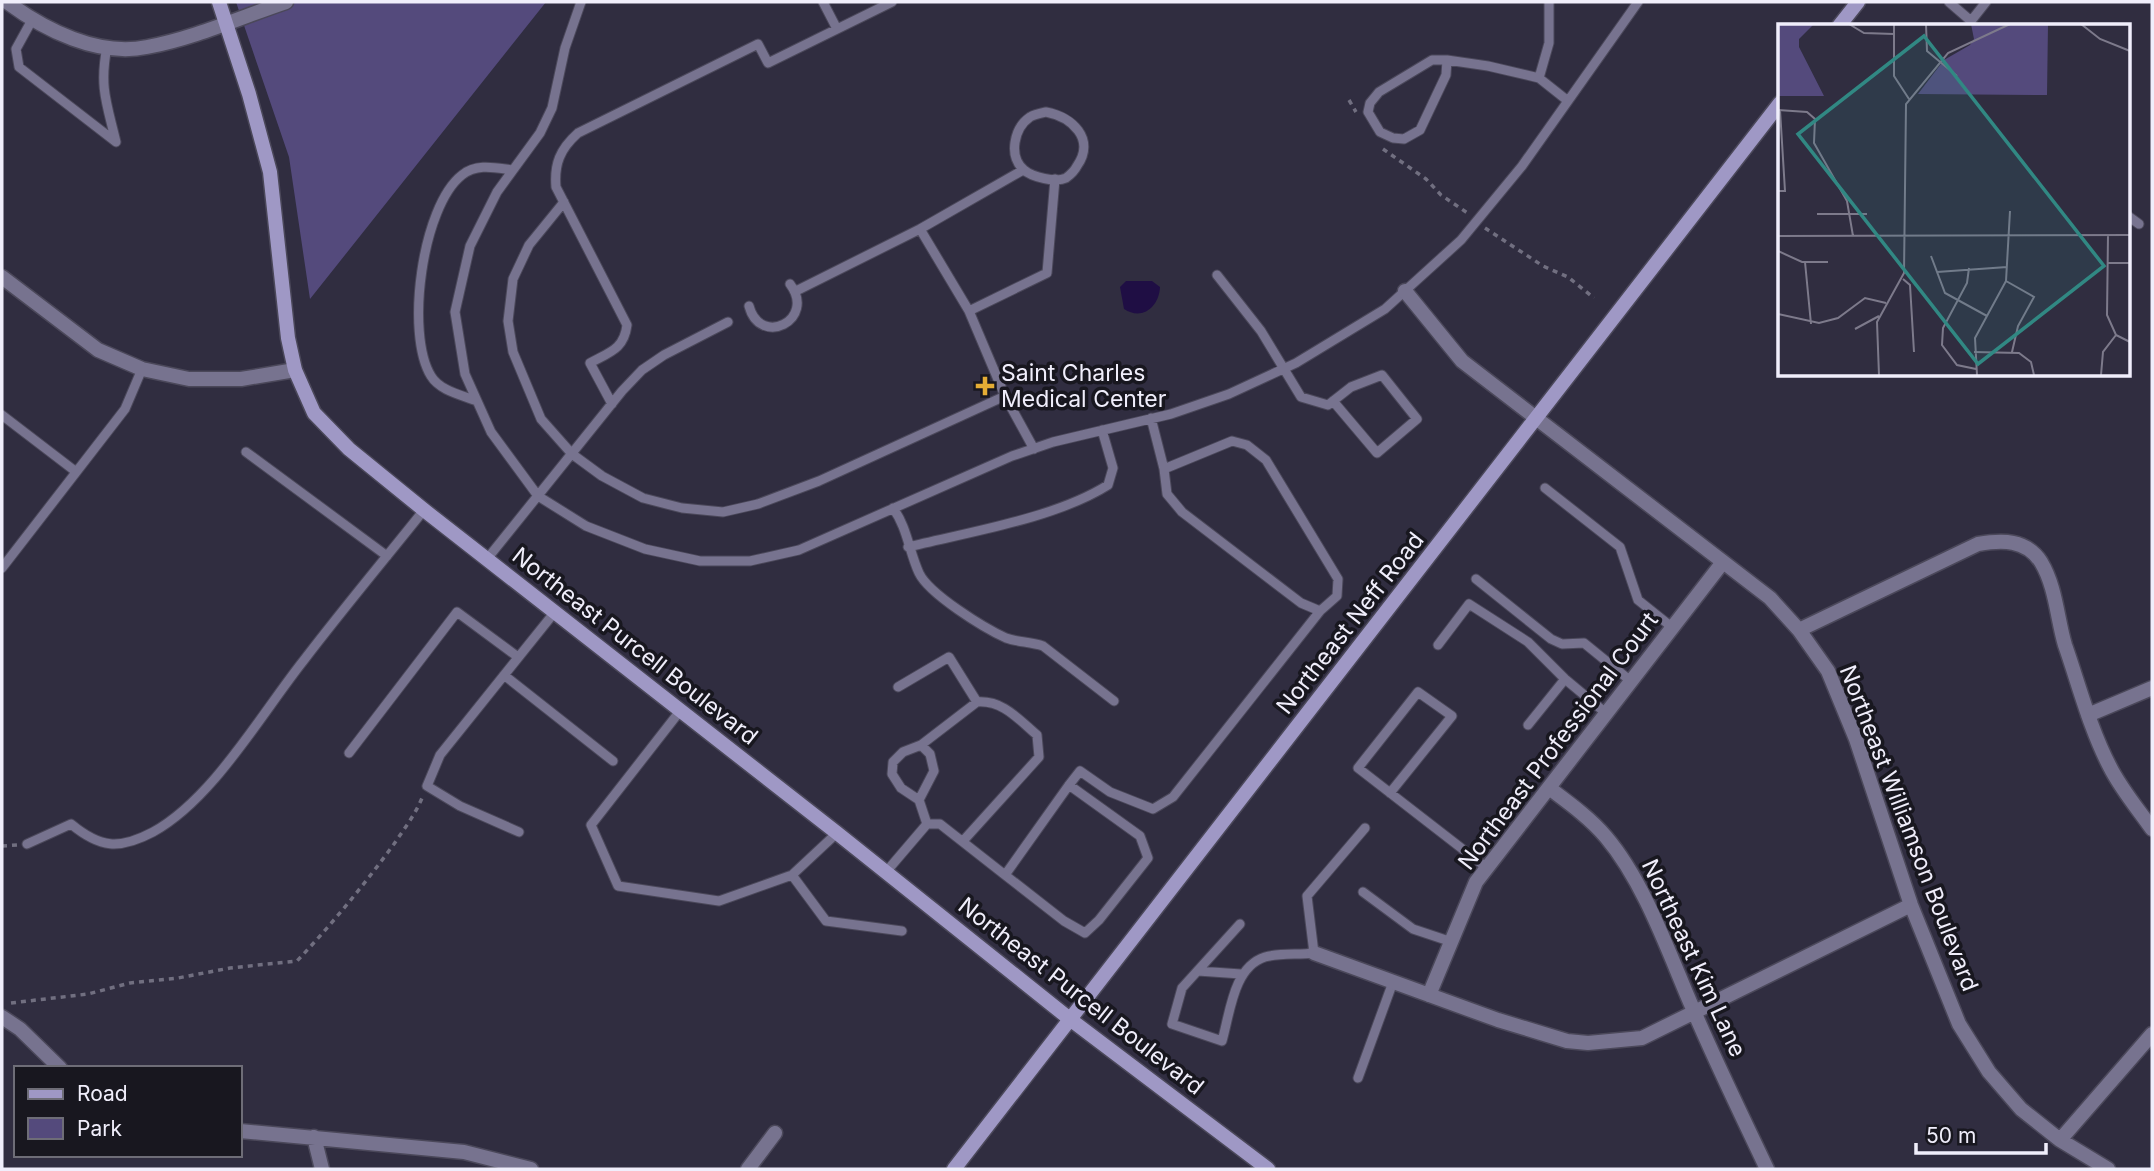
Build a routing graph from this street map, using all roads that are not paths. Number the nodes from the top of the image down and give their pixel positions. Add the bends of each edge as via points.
1 (6, 2) edge
2 (219, 2) edge
3 (286, 2) edge
4 (581, 2) edge
5 (823, 2) edge
6 (892, 2) edge
7 (1549, 2) edge
8 (1638, 2) edge
9 (1858, 2) edge
10 (1949, 2) edge
11 (1986, 2) edge
12 (32, 20) junction
13 (226, 23) junction
14 (1841, 24) edge
15 (1971, 24) edge
16 (837, 29) junction
17 (107, 47) junction
18 (1447, 60) junction
19 (1539, 78) junction
20 (1568, 101) junction
21 (1778, 106) edge
22 (513, 170) junction
23 (1023, 170) junction
24 (1055, 179) junction
25 (564, 202) junction
26 (2130, 217) edge
27 (2139, 224) dead end
28 (920, 229) junction
29 (1217, 275) dead end
30 (2, 277) edge
31 (1405, 291) junction
32 (748, 306) dead end
33 (969, 311) junction
34 (728, 321) dead end
35 (142, 369) junction
36 (295, 370) junction
37 (1283, 370) junction
38 (1005, 396) junction
39 (477, 401) junction
40 (1333, 401) junction
41 (612, 404) junction
42 (2, 415) edge
43 (1151, 418) junction
44 (1536, 418) junction
45 (1102, 430) junction
46 (1034, 449) junction
47 (246, 452) dead end
48 (572, 454) junction
49 (1164, 469) junction
50 (75, 471) junction
51 (1545, 488) dead end
52 (538, 496) junction
53 (893, 508) junction
54 (424, 510) junction
55 (908, 547) junction
56 (387, 556) junction
57 (487, 559) junction
58 (1723, 562) junction
59 (2, 568) edge
60 (1476, 579) dead end
61 (1320, 611) junction
62 (554, 612) junction
63 (1673, 628) junction
64 (1799, 630) junction
65 (1438, 645) dead end
66 (518, 657) junction
67 (504, 675) junction
68 (1565, 680) junction
69 (1632, 682) junction
70 (898, 687) dead end
71 (2152, 688) edge
72 (1114, 701) dead end
73 (977, 702) junction
74 (680, 712) junction
75 (1607, 714) junction
76 (2088, 715) junction
77 (1528, 725) dead end
78 (921, 744) junction
79 (349, 753) dead end
80 (613, 761) dead end
81 (1069, 785) junction
82 (1549, 788) junction
83 (1390, 793) junction
84 (919, 800) junction
85 (927, 824) junction
86 (1365, 828) dead end
87 (2152, 829) edge
88 (519, 832) dead end
89 (837, 833) junction
90 (963, 841) junction
91 (27, 844) dead end
92 (1487, 868) junction
93 (886, 872) junction
94 (792, 875) junction
95 (1004, 875) junction
96 (1363, 892) dead end
97 (1911, 905) junction
98 (1240, 924) dead end
99 (902, 931) dead end
100 (1452, 942) junction
101 (1314, 953) junction
102 (1198, 971) junction
103 (1241, 974) junction
104 (1393, 982) junction
105 (1429, 995) junction
106 (1694, 1012) junction
107 (2, 1017) edge
108 (1071, 1020) junction
109 (2152, 1034) edge
110 (58, 1066) edge
111 (1357, 1078) dead end
112 (242, 1131) edge
113 (775, 1133) dead end
114 (314, 1137) junction
115 (2060, 1140) junction
116 (322, 1169) edge
117 (531, 1169) edge
118 (748, 1169) edge
119 (954, 1169) edge
120 (1268, 1169) edge
121 (1767, 1169) edge
122 (2108, 1169) edge

1 - 12 street
2 - 13 street, Northeast Purcell Boulevard
3 - 13 street
4 - 22 lane via 552,108
5 - 16 lane
6 - 16 lane
7 - 19 lane via 1549,43
8 - 20 lane
9 - 14 street
10 - 15 lane
11 - 15 lane
12 - 17 street via 60,34
12 - 17 lane via 16,49 19,67 116,142 103,88
13 - 17 street via 146,48
13 - 36 street, Northeast Purcell Boulevard via 270,172
16 - 25 lane via 768,63 758,44 578,133 558,157 556,187
18 - 18 lane via 1432,60 1379,92 1368,112 1380,132 1404,139 1420,130 1446,75
18 - 19 lane
19 - 20 lane
20 - 31 lane via 1461,240
21 - 44 street, Northeast Neff Road
22 - 39 lane via 470,246 455,312 465,374
22 - 39 lane via 483,166 463,173 450,188 434,222 420,270 421,354 441,387
23 - 24 lane
23 - 24 lane via 1015,140 1023,124 1046,112 1059,114 1073,122 1084,149 1076,169
23 - 28 lane
24 - 33 lane via 1046,273
25 - 41 lane via 627,324 625,338 615,350 590,363
25 - 48 lane via 529,245 513,279 508,321 513,352 541,419
26 - 27 lane
28 - 32 lane via 793,288 797,310 784,325 765,326 756,321
28 - 33 lane
29 - 37 lane via 1261,331
30 - 35 street via 98,350
31 - 37 lane via 1385,309
31 - 44 street, Northeast Williamson Boulevard via 1462,361
33 - 38 lane
34 - 41 lane via 642,370
35 - 36 street via 190,379 241,379
35 - 50 lane via 125,409
36 - 54 street, Northeast Purcell Boulevard via 314,413 349,449
37 - 40 lane via 1301,397 1328,405
37 - 43 lane via 1229,394
38 - 46 lane
38 - 48 lane via 819,481 723,512 643,498
39 - 52 lane via 491,432
40 - 40 lane via 1351,387 1381,375 1417,419 1377,453
41 - 48 lane
42 - 50 lane
43 - 45 lane
43 - 49 lane
44 - 58 street, Northeast Williamson Boulevard
44 - 108 street, Northeast Neff Road
45 - 46 lane
45 - 55 lane via 1113,468 1108,485 1087,498
46 - 53 lane
47 - 56 lane
48 - 52 lane
49 - 61 lane via 1167,494 1182,512 1301,603
49 - 61 lane via 1232,440 1266,460 1338,579 1338,596
50 - 59 lane
51 - 63 lane via 1620,547 1638,600
52 - 53 lane via 586,526 645,549 699,561 750,561 799,550
52 - 57 lane
53 - 55 lane via 902,520
54 - 56 lane
54 - 57 street, Northeast Purcell Boulevard
55 - 72 lane via 921,577 961,612 1008,639 1043,646
56 - 91 lane via 192,805 153,832 121,844 103,844 71,824
57 - 62 street, Northeast Purcell Boulevard
58 - 63 street, Northeast Professional Court
58 - 64 street, Northeast Williamson Boulevard via 1770,598
60 - 69 lane via 1551,639 1562,644 1584,643
61 - 81 lane via 1173,797 1153,809 1110,792 1080,771
62 - 66 lane
62 - 74 street, Northeast Purcell Boulevard
63 - 69 street, Northeast Professional Court
64 - 76 street via 1978,544 2019,543 2040,561 2053,591
64 - 97 street, Northeast Williamson Boulevard via 1828,671 1856,739
65 - 68 lane via 1469,604 1528,642
66 - 67 lane
66 - 79 lane via 457,611
67 - 80 lane
67 - 88 lane via 440,755 427,786
68 - 75 lane
68 - 77 lane
69 - 75 street, Northeast Professional Court
70 - 73 lane via 949,657
71 - 76 street
73 - 78 lane
73 - 90 lane via 992,701 1037,735 1039,757
74 - 89 street, Northeast Purcell Boulevard
74 - 94 lane via 591,825 618,886 719,901
75 - 82 street, Northeast Professional Court
76 - 87 street via 2110,767
78 - 84 lane via 930,754 934,771
78 - 84 lane via 893,762 891,774
81 - 95 lane
81 - 95 lane via 1140,836 1148,858 1084,933
82 - 92 street, Northeast Professional Court
82 - 106 street, Northeast Kim Lane via 1605,837 1628,868
83 - 83 lane via 1358,768 1418,692 1452,716
83 - 92 lane
84 - 85 lane
85 - 90 lane via 940,824
85 - 93 lane
86 - 101 lane via 1307,896
89 - 93 street, Northeast Purcell Boulevard
89 - 94 lane
90 - 95 lane
92 - 100 street, Northeast Professional Court via 1476,882
93 - 108 street, Northeast Purcell Boulevard
94 - 99 lane via 826,921
96 - 100 lane via 1413,929
97 - 106 street
97 - 115 street, Northeast Williamson Boulevard via 1959,1024 1989,1072 2021,1109
98 - 102 lane
100 - 105 street, Northeast Professional Court
101 - 103 lane via 1265,957
101 - 104 street
102 - 103 lane
102 - 103 lane via 1182,988 1172,1024 1222,1041
104 - 105 street
104 - 111 lane
105 - 106 street via 1567,1041 1588,1043 1642,1038
106 - 121 street, Northeast Kim Lane
107 - 110 street
108 - 119 street, Northeast Neff Road
108 - 120 street, Northeast Purcell Boulevard
109 - 115 street
112 - 114 street
113 - 118 street
114 - 116 street
114 - 117 street via 464,1152
115 - 122 street, Northeast Williamson Boulevard

